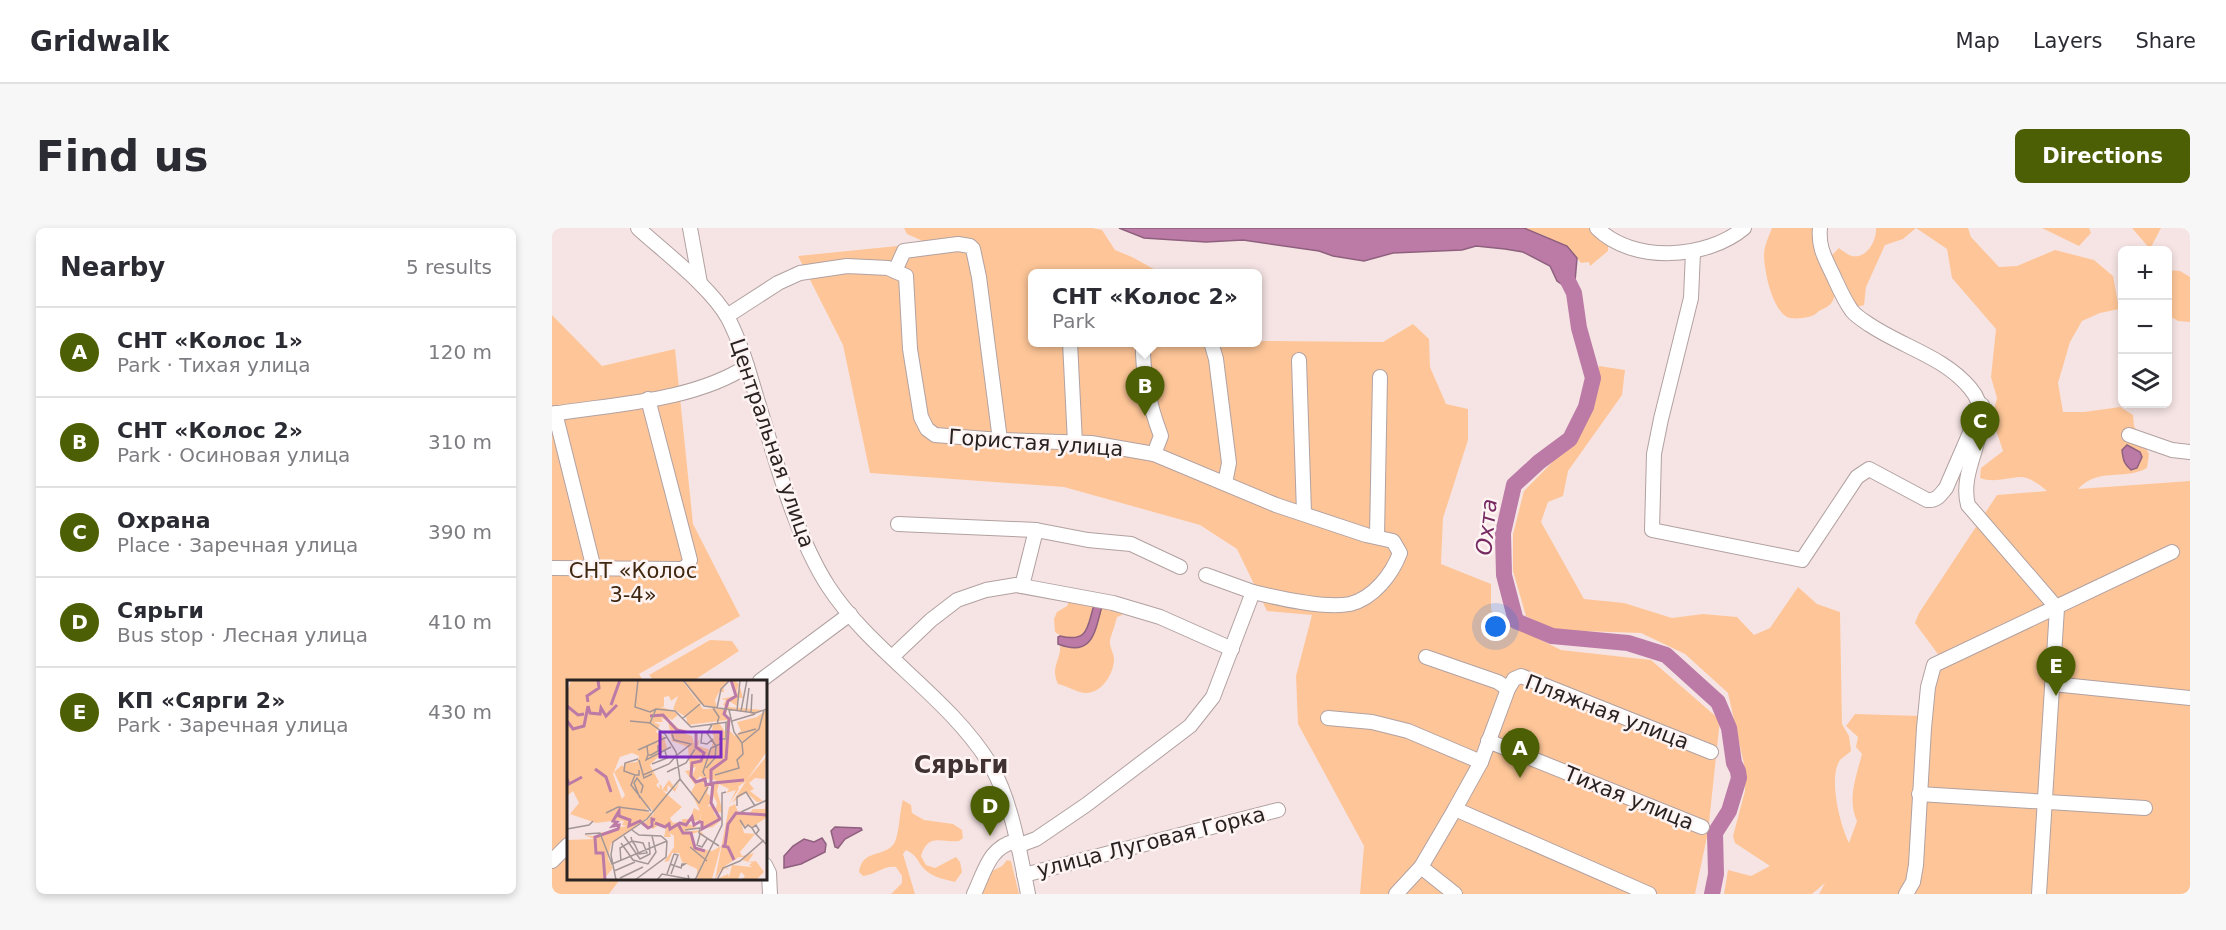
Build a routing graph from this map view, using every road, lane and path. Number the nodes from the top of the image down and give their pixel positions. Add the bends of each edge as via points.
1 (638, 228) edge
2 (690, 228) edge
3 (1597, 228) edge
4 (1744, 228) edge
5 (1820, 228) edge
6 (1693, 252) junction
7 (895, 271) junction
8 (700, 283) junction
9 (727, 316) junction
10 (1070, 347) edge
11 (1143, 347) edge
12 (1212, 347) edge
13 (1299, 360) dead end
14 (747, 366) junction
15 (1380, 377) dead end
16 (648, 399) junction
17 (1982, 405) junction
18 (554, 414) edge
19 (2129, 435) dead end
20 (1000, 440) junction
21 (1075, 443) junction
22 (2190, 452) edge
23 (1154, 454) junction
24 (1226, 483) junction
25 (1304, 513) junction
26 (898, 524) dead end
27 (1036, 530) junction
28 (1377, 536) junction
29 (2172, 552) dead end
30 (1180, 567) dead end
31 (552, 568) edge
32 (594, 568) junction
33 (1206, 575) dead end
34 (1022, 586) junction
35 (1253, 592) junction
36 (2057, 608) junction
37 (850, 614) junction
38 (1232, 649) junction
39 (892, 657) junction
40 (1426, 657) dead end
41 (761, 680) edge
42 (2053, 684) junction
43 (1508, 690) junction
44 (2190, 698) edge
45 (1328, 718) dead end
46 (1488, 741) junction
47 (1711, 752) dead end
48 (1481, 762) junction
49 (1919, 794) junction
50 (2046, 801) junction
51 (2145, 808) dead end
52 (1455, 809) junction
53 (1278, 810) dead end
54 (1702, 827) dead end
55 (1017, 844) junction
56 (567, 847) edge
57 (552, 861) edge
58 (766, 867) edge
59 (1421, 867) junction
60 (1024, 875) junction
61 (770, 894) edge
62 (974, 894) edge
63 (1028, 894) edge
64 (1396, 894) edge
65 (1455, 894) edge
66 (1649, 894) edge
67 (1906, 894) edge
68 (2039, 894) edge

1 - 8 street, Центральная улица
2 - 8 street
3 - 6 street via 1632,248
4 - 6 street via 1729,239
5 - 17 street via 1819,242 1842,296 1854,313 1889,338 1939,361 1970,387
6 - 17 street via 1691,298 1654,454 1652,530 1802,560 1857,477 1869,469 1927,500 1937,499 1946,488
7 - 9 street, Центральная улица via 847,266 800,273
7 - 20 street, Гористая улица via 906,276 909,349 924,425 939,436
7 - 20 street via 904,251 958,244 971,247 979,277
8 - 9 street, Центральная улица
9 - 14 street, Центральная улица
10 - 21 street
11 - 23 street via 1146,384 1161,436
12 - 24 street via 1229,463
13 - 25 street
14 - 16 street via 684,392
14 - 37 street, Центральная улица via 800,528 828,586
15 - 28 street
16 - 18 street
16 - 32 street via 690,560 682,568
17 - 36 street via 1980,432 1965,483 1968,505
18 - 32 street
19 - 22 street
20 - 21 street, Гористая улица
21 - 23 street, Гористая улица
23 - 24 street, Гористая улица
24 - 25 street, Гористая улица
25 - 28 street, Гористая улица
26 - 27 street
27 - 30 street via 1131,543
27 - 34 street
28 - 35 street, Гористая улица via 1393,541 1400,553 1393,570 1374,591 1351,603 1330,605
29 - 36 street
31 - 32 street
33 - 35 street
34 - 38 street via 1151,614
34 - 39 street via 986,590 957,600
35 - 38 street
36 - 42 street
36 - 49 street via 1934,665 1928,687
37 - 39 street, Центральная улица
37 - 41 street
38 - 55 street via 1213,697 1190,726 1086,805 1036,839
39 - 55 street, Центральная улица via 980,749 999,783
40 - 43 street via 1498,682
42 - 44 street
42 - 50 street
43 - 46 street
43 - 47 street, Пляжная улица via 1514,679 1521,676
45 - 48 street via 1372,722 1408,731
46 - 48 street
46 - 54 street, Тихая улица
48 - 52 street
49 - 50 street
49 - 67 street via 1916,865
50 - 51 street
50 - 68 street
52 - 59 street
52 - 66 street
53 - 60 street, улица Луговая Горка
55 - 60 street, Центральная улица
55 - 62 street via 997,848
56 - 57 street
58 - 61 street
59 - 64 street
59 - 65 street
60 - 63 street, Центральная улица

